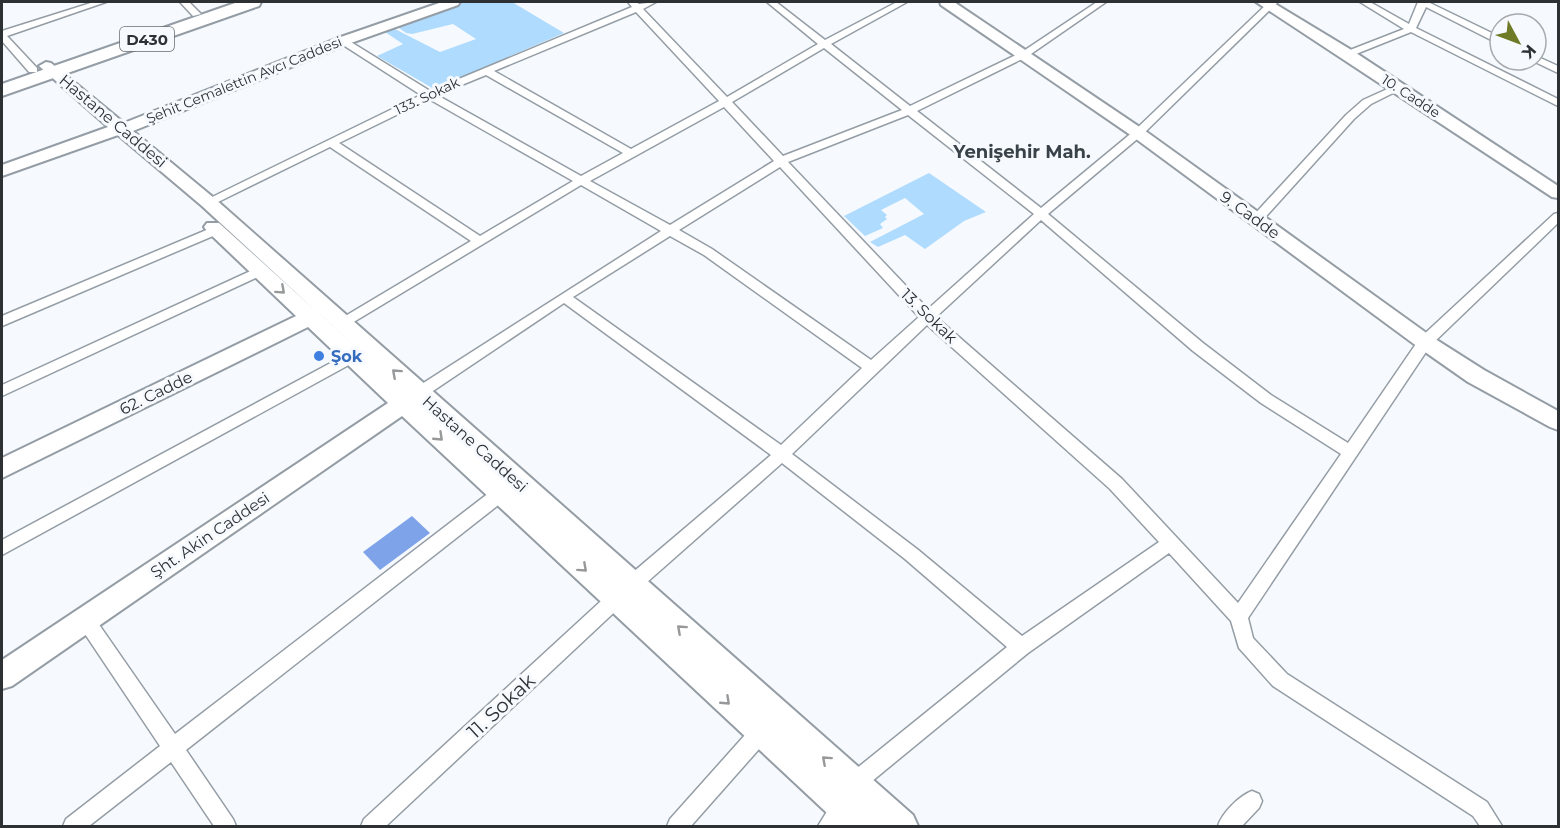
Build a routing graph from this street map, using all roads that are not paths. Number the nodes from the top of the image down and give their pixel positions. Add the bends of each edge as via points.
1 (102, 2) edge
2 (231, 2) edge
3 (253, 2) edge
4 (453, 2) edge
5 (652, 2) edge
6 (771, 2) edge
7 (903, 2) edge
8 (946, 2) edge
9 (1102, 2) edge
10 (1364, 2) edge
11 (1423, 2) edge
12 (1269, 3) edge
13 (635, 4) edge
14 (190, 8) edge
15 (1411, 29) junction
16 (2, 35) edge
17 (1488, 35) edge
18 (343, 41) junction
19 (826, 43) junction
20 (1025, 54) junction
21 (1348, 54) junction
22 (485, 70) junction
23 (43, 71) junction
24 (2, 81) edge
25 (1398, 88) junction
26 (2, 90) edge
27 (429, 95) junction
28 (725, 102) junction
29 (1558, 103) edge
30 (911, 110) junction
31 (114, 130) junction
32 (1138, 134) junction
33 (330, 142) junction
34 (631, 153) junction
35 (783, 160) junction
36 (2, 171) edge
37 (582, 180) junction
38 (1558, 193) edge
39 (208, 202) junction
40 (1041, 214) junction
41 (1558, 217) edge
42 (1256, 220) junction
43 (216, 230) junction
44 (670, 231) junction
45 (480, 241) junction
46 (259, 271) junction
47 (564, 297) junction
48 (927, 317) junction
49 (311, 318) junction
50 (2, 321) edge
51 (342, 324) junction
52 (1425, 342) junction
53 (351, 357) junction
54 (872, 368) junction
55 (2, 391) edge
56 (411, 398) junction
57 (1558, 421) edge
58 (1350, 452) junction
59 (782, 454) junction
60 (2, 469) edge
61 (500, 494) junction
62 (1170, 543) junction
63 (2, 548) edge
64 (624, 592) junction
65 (1239, 617) junction
66 (85, 619) junction
67 (1021, 647) junction
68 (2, 676) edge
69 (760, 734) junction
70 (172, 750) junction
71 (853, 784) junction
72 (1252, 801) dead end
73 (841, 807) junction
74 (73, 826) edge
75 (226, 826) edge
76 (371, 826) edge
77 (676, 826) edge
78 (828, 826) edge
79 (863, 826) edge
80 (902, 826) edge
81 (1228, 826) edge
82 (1492, 826) edge

1 - 16 street
2 - 14 highway, D430
3 - 23 highway, D430
4 - 18 street, Şehit Cemalettin Avcı Caddesi
5 - 13 street, 133. Sokak
6 - 19 street
7 - 19 street
8 - 20 street, 9. Cadde
9 - 20 street
10 - 15 street
11 - 15 street
11 - 17 street
12 - 21 street, 10. Cadde
12 - 32 street, 11. Sokak
13 - 22 street, 133. Sokak
13 - 28 street, 13. Sokak
14 - 23 highway, D430
15 - 21 street
15 - 29 street
16 - 23 street
18 - 27 street
18 - 31 street, Şehit Cemalettin Avcı Caddesi
19 - 28 street
19 - 30 street
20 - 30 street
20 - 32 street, 9. Cadde
21 - 25 street, 10. Cadde
22 - 27 street, 133. Sokak
22 - 34 street
23 - 24 highway, D430
23 - 26 highway, D430
23 - 31 street, Hastane Caddesi
25 - 38 street, 10. Cadde
25 - 42 street via 1367,102 1350,117
27 - 33 street, 133. Sokak
27 - 37 street
28 - 34 street
28 - 35 street, 13. Sokak
30 - 35 street
30 - 40 street
31 - 36 street, Şehit Cemalettin Avcı Caddesi
31 - 39 street, Hastane Caddesi
31 - 43 street, Hastane Caddesi
32 - 40 street, 11. Sokak
32 - 42 street, 9. Cadde
33 - 39 street, 133. Sokak
33 - 45 street
34 - 37 street
35 - 44 street
35 - 48 street, 13. Sokak
37 - 44 street
37 - 45 street
39 - 51 street, Hastane Caddesi
40 - 48 street, 11. Sokak
40 - 58 street via 1207,354 1266,399
41 - 52 street
42 - 52 street, 9. Cadde
43 - 46 street, Hastane Caddesi
43 - 50 street
44 - 47 street
44 - 54 street via 708,252
45 - 51 street
46 -> 49 street, Hastane Caddesi
46 - 55 street
47 - 56 street
47 - 59 street
48 - 54 street, 11. Sokak
48 - 62 street, 13. Sokak via 1116,484
49 - 53 street, Hastane Caddesi
49 - 60 street, 62. Cadde
56 -> 51 street, Hastane Caddesi
52 - 57 street, 9. Cadde via 1476,376
52 - 58 street
53 - 56 street, Hastane Caddesi
53 - 63 street
54 - 59 street, 11. Sokak
56 -> 61 street, Hastane Caddesi
56 - 64 street, Hastane Caddesi
56 - 66 street, Şht. Akin Caddesi
58 - 65 street
59 - 64 street, 11. Sokak
59 - 67 street via 948,582
61 -> 64 street, Hastane Caddesi
61 - 70 street
62 - 65 street, 13. Sokak
62 - 67 street
64 -> 69 street, Hastane Caddesi
71 -> 64 street, Hastane Caddesi
64 - 76 street, 11. Sokak
65 - 82 street via 1245,642 1280,680 1480,810
66 - 68 street, Şht. Akin Caddesi
66 - 70 street
67 - 71 street
69 - 73 street, Hastane Caddesi
69 - 77 street
70 - 74 street
70 - 75 street
71 - 80 street, Hastane Caddesi
72 - 81 street
73 - 78 street
73 - 79 street, Hastane Caddesi

